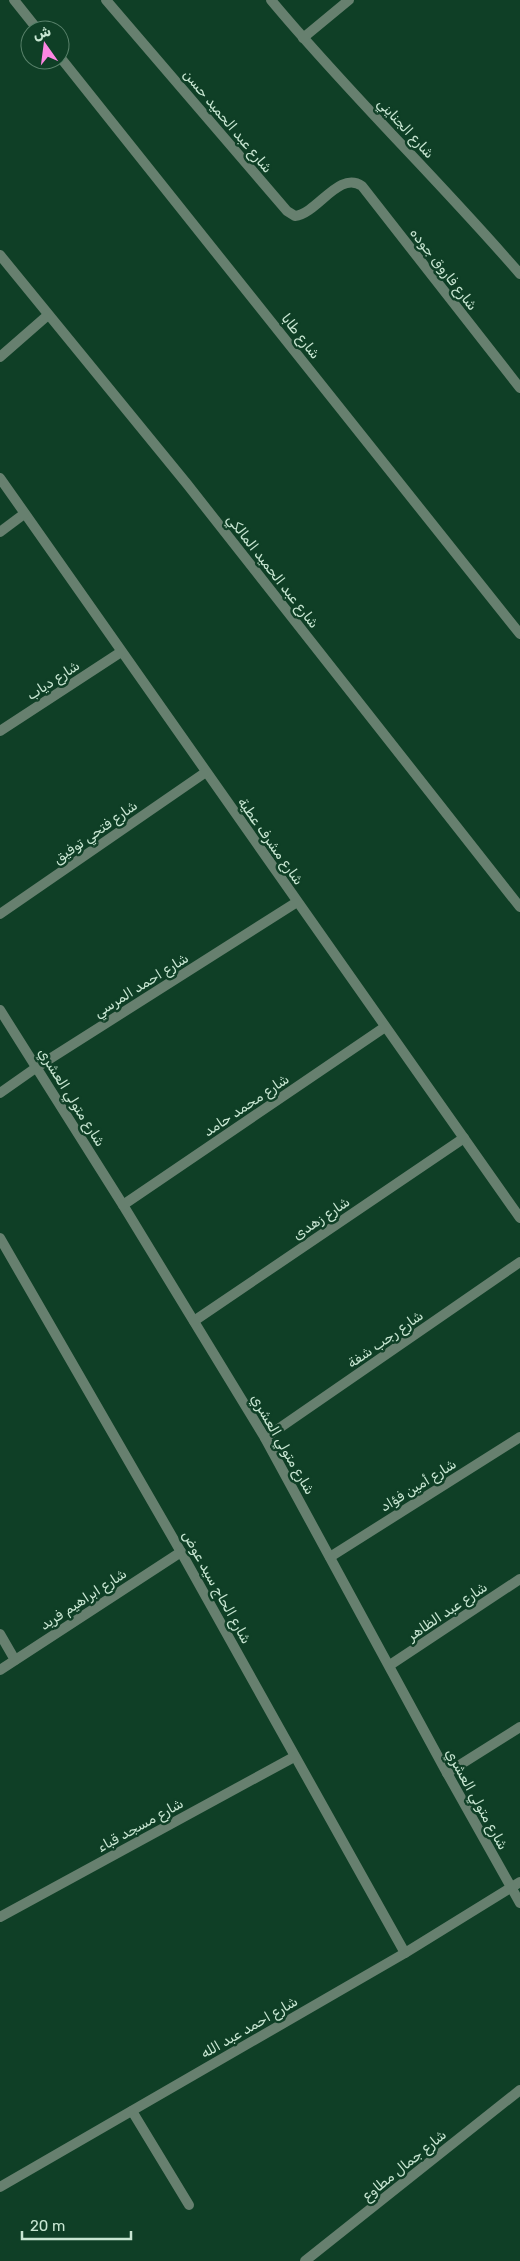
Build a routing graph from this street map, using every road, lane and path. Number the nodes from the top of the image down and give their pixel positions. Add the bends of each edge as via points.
1 (14, 0) edge
2 (106, 0) edge
3 (271, 0) edge
4 (349, 0) edge
5 (30, 20) edge
6 (303, 38) junction
7 (70, 70) edge
8 (340, 186) joint
9 (0, 255) edge
10 (520, 274) edge
11 (48, 315) junction
12 (0, 357) edge
13 (520, 388) edge
14 (0, 478) edge
15 (24, 514) junction
16 (0, 532) edge
17 (520, 634) edge
18 (121, 652) junction
19 (0, 731) edge
20 (206, 772) junction
21 (298, 902) junction
22 (520, 908) edge
23 (0, 914) edge
24 (0, 1010) edge
25 (385, 1027) junction
26 (37, 1067) junction
27 (0, 1093) edge
28 (464, 1138) junction
29 (123, 1205) junction
30 (520, 1218) edge
31 (0, 1238) edge
32 (520, 1262) edge
33 (194, 1321) junction
34 (520, 1437) edge
35 (266, 1438) junction
36 (182, 1552) junction
37 (330, 1557) junction
38 (520, 1579) edge
39 (0, 1634) edge
40 (15, 1660) junction
41 (390, 1665) junction
42 (0, 1670) edge
43 (520, 1727) edge
44 (294, 1757) junction
45 (447, 1773) junction
46 (516, 1885) edge
47 (520, 1903) edge
48 (0, 1917) edge
49 (405, 1953) junction
50 (520, 2090) edge
51 (132, 2111) junction
52 (0, 2187) edge
53 (189, 2205) dead end
54 (305, 2261) edge

1 - 5 street
2 - 8 street, شارع عبد الحميد حسن via 287,211 295,216 305,213
3 - 6 street, شارع الجنايني
4 - 6 street
6 - 10 street, شارع الجنايني
7 - 17 street, شارع طابا
8 - 13 street, شارع فاروق جوده via 348,181 362,186
9 - 11 street, شارع عبد الحميد المالكي
11 - 12 street
11 - 22 street, شارع عبد الحميد المالكي via 187,484
14 - 15 street, شارع مشرف عطية
15 - 16 street
15 - 18 street, شارع مشرف عطية
18 - 19 street, شارع دياب
18 - 20 street, شارع مشرف عطية
20 - 21 street, شارع مشرف عطية
20 - 23 street, شارع فتحي توفيق
21 - 25 street, شارع مشرف عطية
21 - 26 street, شارع احمد المرسي
24 - 26 street, شارع متولي العشري
25 - 28 street, شارع مشرف عطية
25 - 29 street, شارع محمد حامد
26 - 27 street, شارع احمد المرسي
26 - 29 street, شارع متولي العشري
28 - 30 street, شارع مشرف عطية
28 - 33 street, شارع زهدى
29 - 33 street, شارع متولي العشري
31 - 36 street, شارع الحاج سيد عوض
32 - 35 street, شارع رجب شفة
33 - 35 street, شارع متولي العشري
34 - 37 street, شارع أمين فؤاد
35 - 37 street, شارع متولي العشري
36 - 40 street, شارع ابراهيم فريد
36 - 44 street, شارع الحاج سيد عوض
37 - 41 street, شارع متولي العشري
38 - 41 street, شارع عبد الظاهر
39 - 40 street
40 - 42 street, شارع ابراهيم فريد
41 - 45 street, شارع متولي العشري
43 - 45 street
44 - 48 street, شارع مسجد قباء
44 - 49 street, شارع الحاج سيد عوض
45 - 46 street, شارع متولي العشري
46 - 47 street, شارع متولي العشري
46 - 49 street, شارع احمد عبد الله
49 - 51 street, شارع احمد عبد الله
50 - 54 street, شارع جمال مطاوع
51 - 52 street, شارع احمد عبد الله
51 - 53 street

